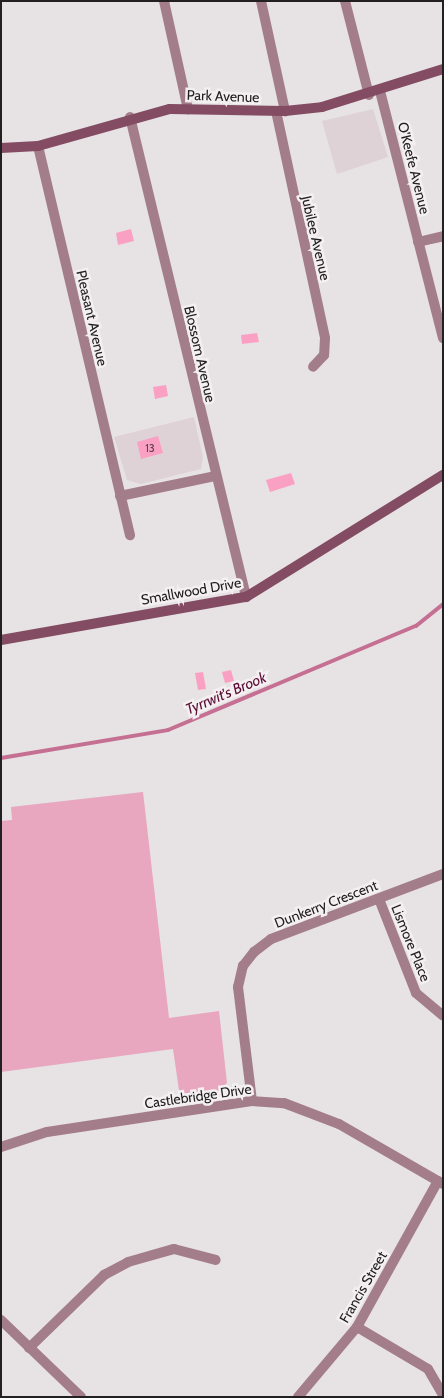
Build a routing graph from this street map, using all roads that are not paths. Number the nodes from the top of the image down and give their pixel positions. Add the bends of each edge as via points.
1 (164, 1) edge
2 (260, 1) edge
3 (345, 1) edge
4 (443, 69) edge
5 (380, 91) junction
6 (369, 95) junction
7 (188, 108) junction
8 (281, 111) junction
9 (130, 117) junction
10 (38, 146) junction
11 (1, 148) edge
12 (443, 236) edge
13 (418, 242) junction
14 (443, 338) edge
15 (313, 367) dead end
16 (443, 475) edge
17 (216, 476) junction
18 (120, 496) junction
19 (130, 535) dead end
20 (246, 597) junction
21 (1, 640) edge
22 (443, 874) edge
23 (379, 899) junction
24 (443, 1016) edge
25 (252, 1100) junction
26 (1, 1147) edge
27 (440, 1183) edge
28 (216, 1260) dead end
29 (1, 1320) edge
30 (357, 1327) junction
31 (29, 1348) junction
32 (443, 1395) edge
33 (81, 1397) edge
34 (298, 1397) edge

1 - 7 street
2 - 8 street, Jubilee Avenue
3 - 6 street
4 - 5 street, Park Avenue
5 - 6 street, Park Avenue
5 - 13 street, O'Keefe Avenue
6 - 8 street, Park Avenue
7 - 8 street, Park Avenue
7 - 9 street, Park Avenue
8 - 15 street, Jubilee Avenue via 325,338 324,355
9 - 10 street, Park Avenue
9 - 17 street, Blossom Avenue
10 - 11 street, Park Avenue
10 - 18 street, Pleasant Avenue
12 - 13 street
13 - 14 street, O'Keefe Avenue
16 - 20 street, Smallwood Drive
17 - 18 street
17 - 20 street, Blossom Avenue
18 - 19 street, Pleasant Avenue
20 - 21 street, Smallwood Drive
22 - 23 street, Dunkerry Crescent
23 - 24 street, Lismore Place via 416,993
23 - 25 street, Dunkerry Crescent via 271,939 244,966 238,1008
25 - 26 street, Castlebridge Drive via 47,1132
25 - 27 street, Castlebridge Drive via 284,1103 322,1115
27 - 30 street, Francis Street
28 - 31 street via 174,1248 128,1262 104,1275
29 - 31 street
30 - 32 street via 428,1369
30 - 34 street, Francis Street
31 - 33 street

